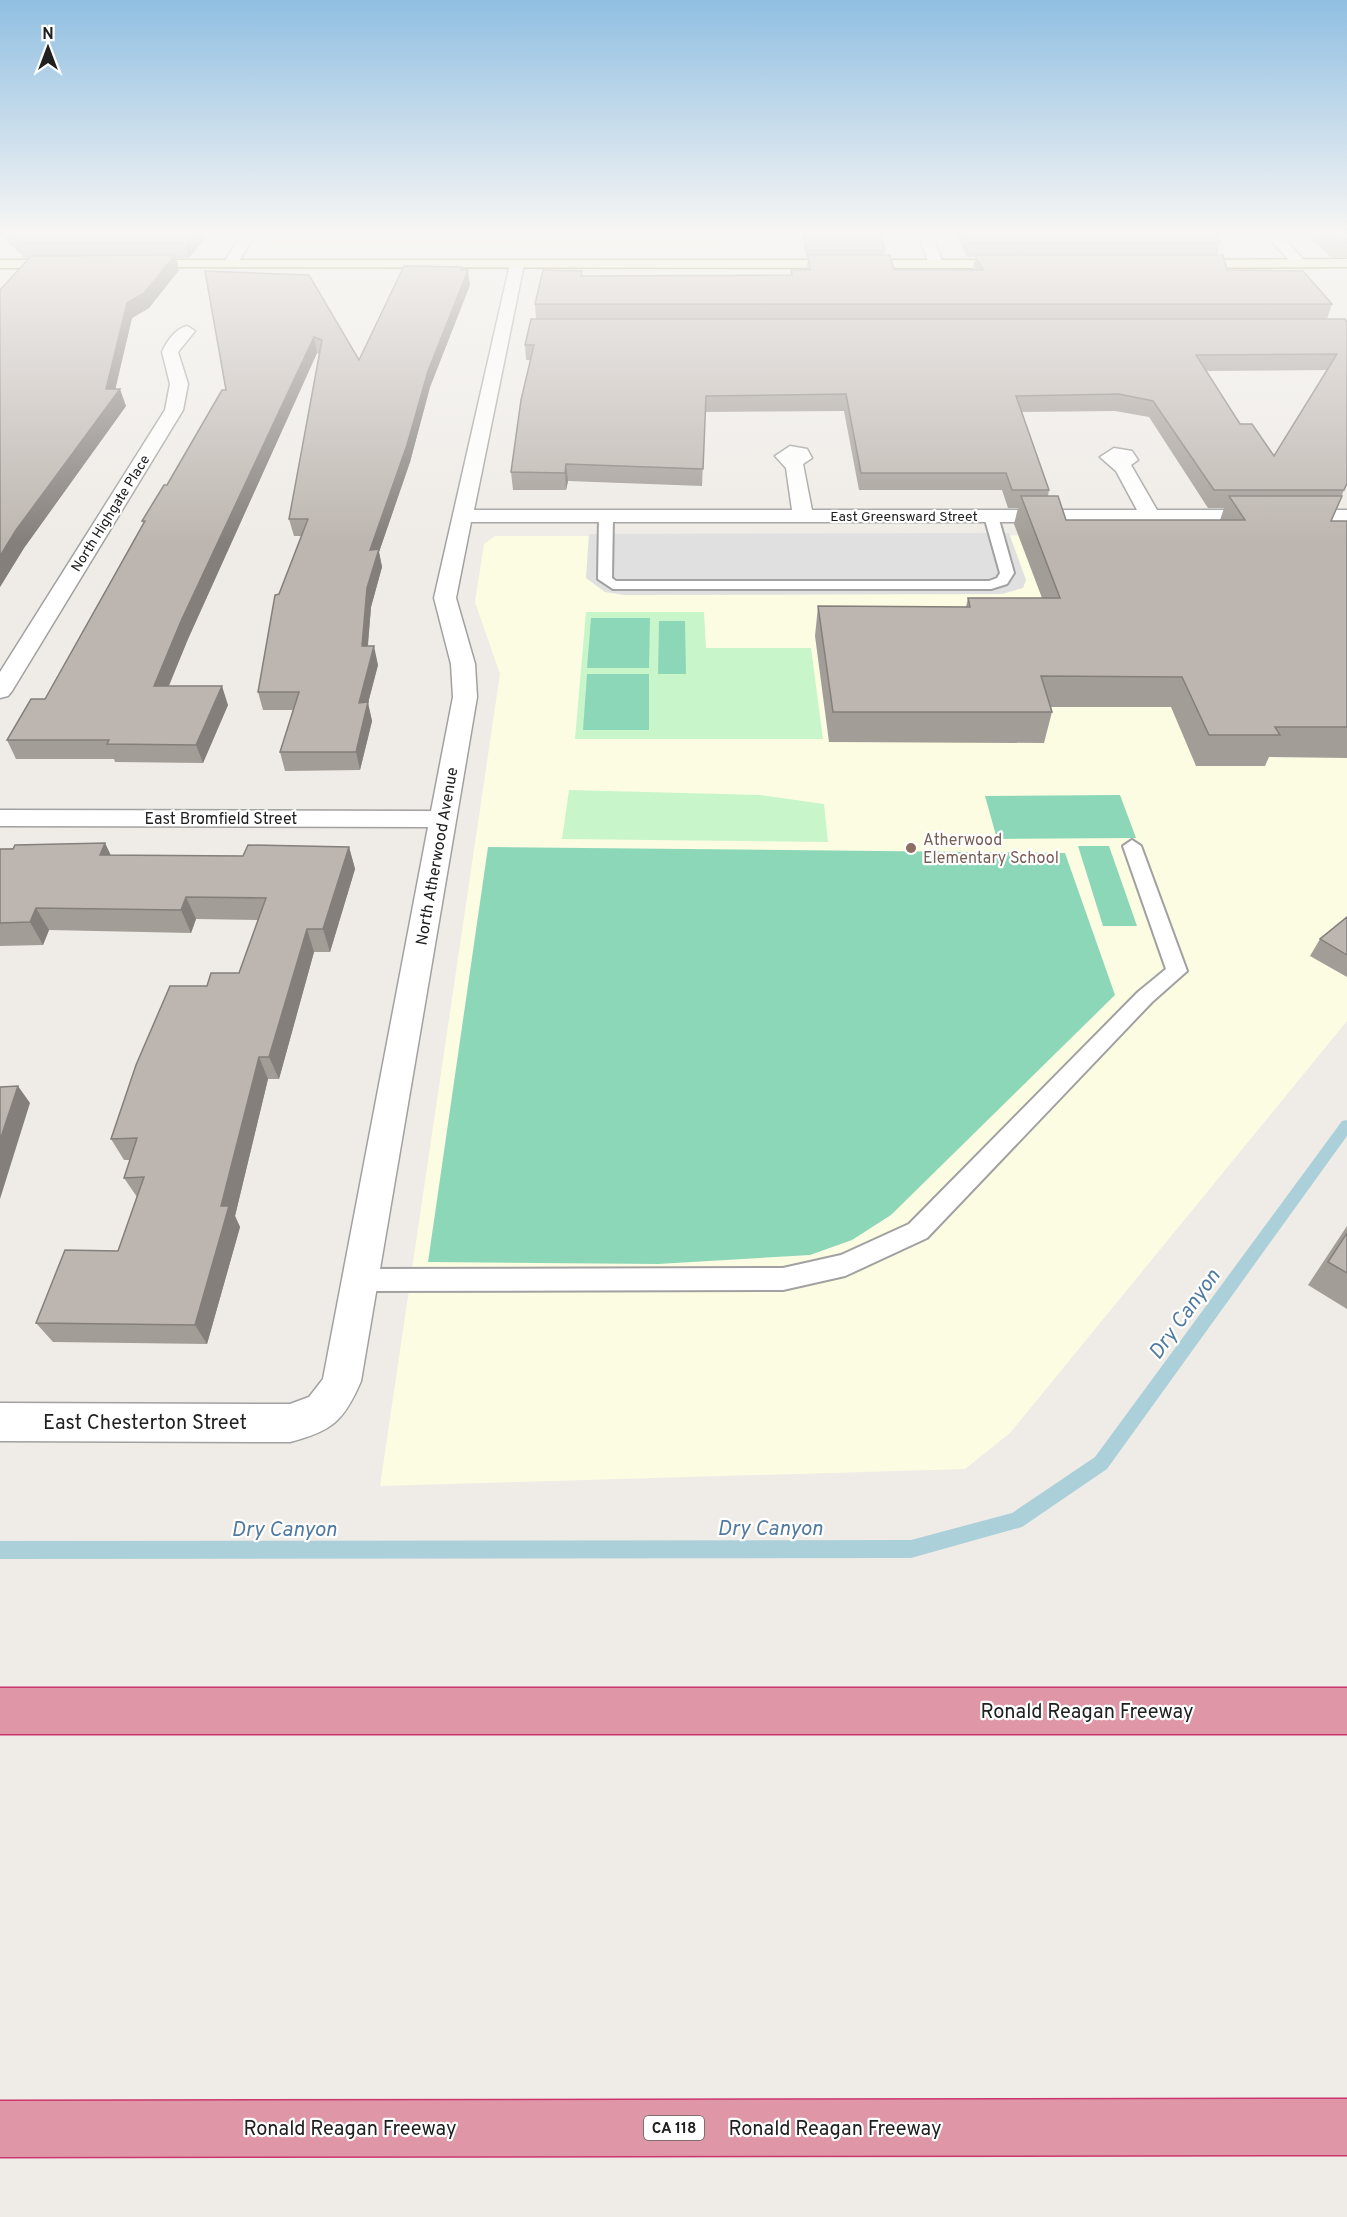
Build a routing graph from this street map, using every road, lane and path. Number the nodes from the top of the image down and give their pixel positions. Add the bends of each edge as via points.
1 (181, 336) edge
2 (508, 336) edge
3 (803, 458) dead end
4 (1129, 459) dead end
5 (461, 516) junction
6 (606, 516) junction
7 (803, 516) junction
8 (991, 516) junction
9 (1150, 516) junction
10 (1347, 516) edge
11 (0, 691) edge
12 (0, 818) edge
13 (442, 819) junction
14 (1132, 846) dead end
15 (360, 1280) junction
16 (0, 1422) edge
17 (290, 1423) joint
18 (1347, 1711) edge
19 (0, 1712) edge
20 (1347, 2127) edge
21 (0, 2129) edge

1 - 11 street, North Highgate Place via 170,352 179,384 174,410
2 - 5 street, North Atherwood Avenue
3 - 7 street via 800,453 784,456 795,466
4 - 9 street via 1125,455 1109,457 1124,468
5 - 6 street, East Greensward Street
5 - 13 street, North Atherwood Avenue via 445,598 463,664 465,696
6 - 7 street, East Greensward Street
6 - 8 lane via 605,579 613,585 801,586 992,585 1002,581 1007,573
7 - 8 street, East Greensward Street
8 - 9 street, East Greensward Street
9 - 10 street, East Greensward Street
12 - 13 street, East Bromfield Street
13 - 15 street, North Atherwood Avenue
14 - 15 lane via 1177,970 1145,997 918,1231 845,1265 783,1279
15 - 17 street, North Atherwood Avenue via 342,1381 333,1401 314,1417
16 - 17 street, East Chesterton Street
18 - 19 highway, Ronald Reagan Freeway
20 - 21 highway, Ronald Reagan Freeway / CA 118

